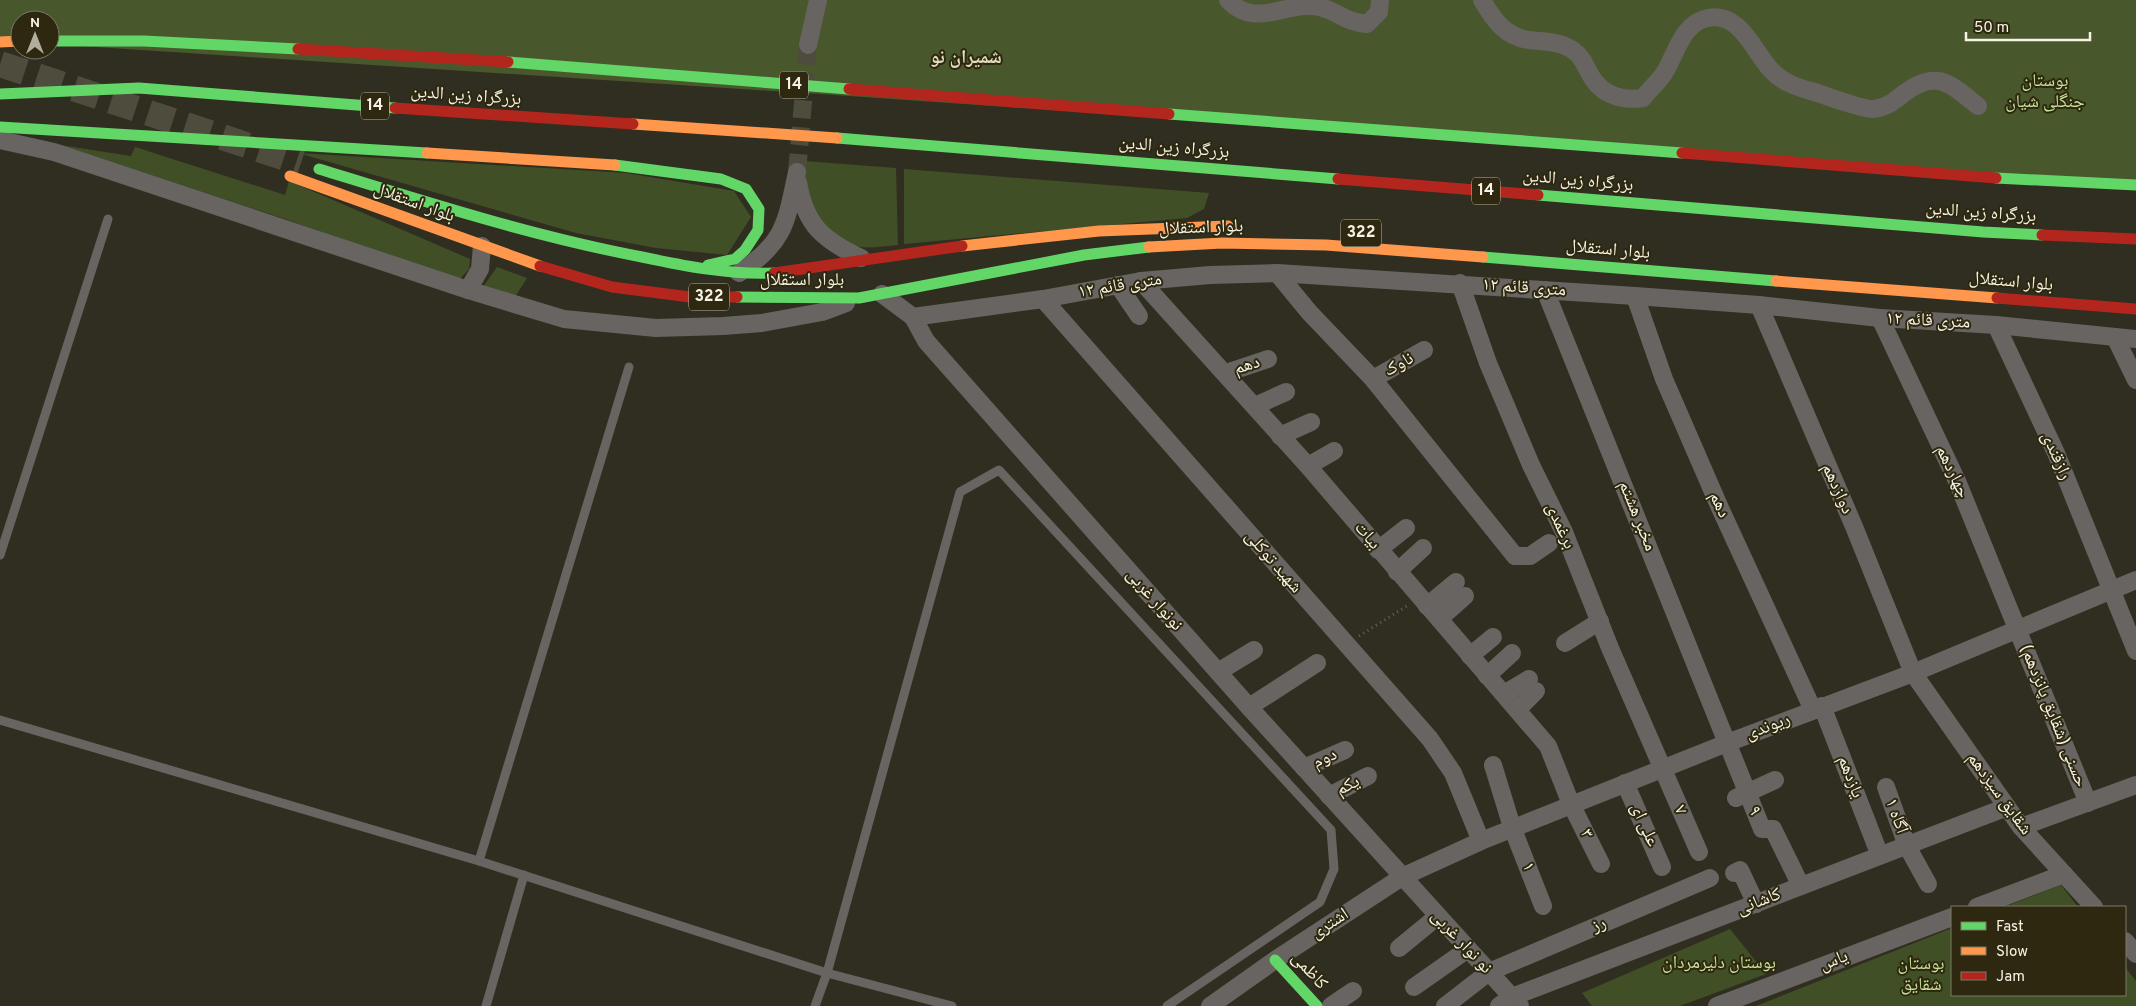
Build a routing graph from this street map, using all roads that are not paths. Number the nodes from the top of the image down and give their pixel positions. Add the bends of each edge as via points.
1 (818, 0) edge
2 (1228, 0) edge
3 (1380, 0) edge
4 (1482, 0) edge
5 (60, 41) edge
6 (808, 45) tunnel mouth
7 (0, 94) edge
8 (1978, 106) dead end
9 (0, 127) edge
10 (0, 140) edge
11 (310, 166) tunnel mouth
12 (290, 176) dead end
13 (2136, 185) edge
14 (108, 218) dead end
15 (1237, 226) dead end
16 (1017, 239) junction
17 (2136, 239) edge
18 (482, 246) junction
19 (589, 246) junction
20 (861, 258) junction
21 (693, 266) junction
22 (1026, 266) junction
23 (739, 273) junction
24 (1277, 274) junction
25 (579, 277) junction
26 (1141, 281) junction
27 (1460, 283) junction
28 (926, 285) junction
29 (1118, 285) junction
30 (468, 290) junction
31 (1545, 290) junction
32 (882, 294) junction
33 (1635, 296) junction
34 (859, 298) junction
35 (1042, 299) junction
36 (1759, 306) junction
37 (2136, 309) edge
38 (1139, 316) dead end
39 (914, 317) junction
40 (1880, 318) junction
41 (1996, 325) junction
42 (2115, 337) junction
43 (2136, 339) edge
44 (1424, 350) dead end
45 (1268, 359) dead end
46 (629, 367) dead end
47 (1226, 373) junction
48 (1373, 379) junction
49 (2136, 380) edge
50 (1286, 392) dead end
51 (1255, 406) junction
52 (1311, 422) dead end
53 (1280, 436) junction
54 (1334, 451) dead end
55 (1308, 466) junction
56 (1406, 528) dead end
57 (1549, 543) dead end
58 (1423, 548) dead end
59 (1378, 550) junction
60 (0, 555) edge
61 (1397, 572) junction
62 (2136, 580) edge
63 (2112, 590) junction
64 (1424, 602) junction
65 (1438, 619) junction
66 (1600, 621) junction
67 (2017, 629) junction
68 (1493, 637) dead end
69 (1565, 643) dead end
70 (1254, 650) dead end
71 (2136, 651) edge
72 (1512, 653) dead end
73 (1470, 656) junction
74 (1317, 663) dead end
75 (1218, 672) junction
76 (1913, 674) junction
77 (1487, 676) junction
78 (1504, 694) junction
79 (1249, 707) junction
80 (1818, 708) junction
81 (1518, 710) junction
82 (0, 720) edge
83 (1729, 748) junction
84 (1345, 750) dead end
85 (1493, 765) dead end
86 (1304, 768) junction
87 (1662, 769) junction
88 (1368, 776) dead end
89 (1774, 780) dead end
90 (1625, 783) junction
91 (2136, 785) edge
92 (1886, 787) dead end
93 (1329, 796) junction
94 (1741, 796) junction
95 (2088, 803) junction
96 (1572, 804) junction
97 (2007, 807) junction
98 (1512, 827) junction
99 (2021, 827) junction
100 (1481, 841) junction
101 (1907, 846) junction
102 (1877, 848) dead end
103 (1698, 852) dead end
104 (479, 860) junction
105 (1601, 864) dead end
106 (1662, 867) dead end
107 (1734, 873) dead end
108 (2064, 874) junction
109 (524, 875) junction
110 (1402, 877) junction
111 (1710, 878) dead end
112 (1928, 884) dead end
113 (1801, 886) junction
114 (1756, 904) junction
115 (1543, 906) dead end
116 (1980, 906) edge
117 (2093, 906) edge
118 (1438, 916) junction
119 (1951, 916) edge
120 (2126, 942) edge
121 (1398, 948) dead end
122 (1468, 949) junction
123 (2136, 954) edge
124 (1275, 960) junction
125 (1489, 972) junction
126 (827, 973) junction
127 (1414, 987) dead end
128 (1353, 991) dead end
129 (1510, 1003) edge
130 (486, 1006) edge
131 (816, 1006) edge
132 (952, 1006) edge
133 (1167, 1006) edge
134 (1210, 1006) edge
135 (1317, 1006) edge
136 (1331, 1006) edge
137 (1445, 1006) edge
138 (1717, 1006) edge

1 - 6 street
2 - 3 street via 1234,7 1257,15 1306,6 1321,7 1352,22 1368,24 1378,12
4 - 8 street via 1494,21 1510,34 1527,40 1558,43 1573,50 1594,80 1606,92 1620,99 1643,98 1662,75 1681,39 1696,22 1710,17 1727,20 1746,33 1771,70 1783,81 1797,87 1871,109 1889,106 1904,93 1933,80 1947,82
5 - 13 main road, بزرگراه زین الدین / 14 via 144,41 417,56 1985,177
7 - 17 main road, بزرگراه زین الدین / 14 via 140,88 837,138 1973,231
9 - 21 main road via 615,165 722,179 746,189 759,210 758,230 745,250 735,259 720,264
10 - 30 street via 54,152
11 - 19 main road, بلوار استقلال / 322 via 484,220
12 - 18 main road, بلوار استقلال / 322
14 - 60 lane
15 - 16 main road, بلوار استقلال / 322 via 1148,227
16 - 20 main road, بلوار استقلال / 322
16 - 22 main road via 1028,242 1033,251
18 - 25 main road, بلوار استقلال / 322
18 - 30 street via 480,269
19 - 21 main road, بلوار استقلال / 322
19 - 25 main road via 569,250 567,258
20 - 23 main road, بلوار استقلال / 322 via 801,270
20 - 23 street via 840,248 813,225 805,212 796,172 784,229 771,248
21 - 23 main road, بلوار استقلال / 322
22 - 28 main road, بلوار استقلال / 322
22 - 37 main road, بلوار استقلال / 322 via 1140,248 1222,243 1326,245
24 - 26 street, ۱۲ متری قائم
24 - 27 street, ۱۲ متری قائم
24 - 48 street, برغمدی
25 - 34 main road, بلوار استقلال / 322 via 612,287 690,297
26 - 29 street, ۱۲ متری قائم
26 - 47 street, بیات
27 - 31 street, ۱۲ متری قائم
27 - 66 street, برغمدی via 1488,363
28 - 32 main road, بلوار استقلال / 322
28 - 39 street
29 - 35 street, ۱۲ متری قائم
29 - 38 street
30 - 34 street via 564,319 656,328 762,323 822,312
31 - 33 street, ۱۲ متری قائم
31 - 83 street, مخبر هشتم
32 - 34 main road, بلوار استقلال / 322
32 - 39 street
33 - 36 street, ۱۲ متری قائم
33 - 80 street, دهم via 1664,379 1720,508
35 - 39 street, ۱۲ متری قائم
35 - 100 street, شهید توکلی via 1430,739 1452,773
36 - 40 street, ۱۲ متری قائم
36 - 76 street, دوازدهم
39 - 75 street, نونوار غربی via 926,341
40 - 41 street, ۱۲ متری قائم
40 - 67 street, چهاردهم via 1957,482
41 - 42 street, ۱۲ متری قائم
41 - 63 street, رازقندی via 2056,452
42 - 43 street, ۱۲ متری قائم
42 - 49 street
44 - 48 street, ناوک
45 - 47 street, دهم
46 - 104 lane
47 - 51 street, بیات
48 - 57 street, برغمدی via 1515,556 1530,556
50 - 51 street
51 - 53 street, بیات
52 - 53 street
53 - 55 street, بیات
54 - 55 street
55 - 59 street, بیات
56 - 59 street
58 - 61 street
59 - 61 street, بیات
61 - 64 street, بیات
62 - 63 street, ریوندی
63 - 67 street, ریوندی
63 - 71 street, رازقندی
64 - 65 street, بیات
64 - 65 street via 1461,589
65 - 73 street, بیات
66 - 69 street
66 - 87 street, برغمدی
67 - 76 street, ریوندی
67 - 95 street, حسنی (شقایق پانزدهم)
68 - 73 street
70 - 75 street
72 - 77 street
73 - 77 street, بیات
74 - 79 street
75 - 79 street, نونوار غربی
76 - 80 street, ریوندی
76 - 97 street, شقایق سیزدهم
77 - 78 street, بیات
78 - 81 street, بیات
78 - 81 street via 1532,685
79 - 86 street, نونوار غربی
80 - 83 street, ریوندی
80 - 102 street, یازدهم
81 - 96 street, بیات via 1548,746
82 - 104 lane
83 - 87 street, ریوندی
83 - 94 street, ۹
84 - 86 street, دوم
85 - 98 street, ۱
86 - 93 street, نونوار غربی
87 - 90 street, ریوندی
87 - 103 street, ۷
88 - 93 street, یکم
89 - 94 street
90 - 96 street, ریوندی
90 - 106 street, علی ای
91 - 95 street
92 - 101 street, آگاه ۱
93 - 110 street, نونوار غربی
94 - 113 street, ۹ via 1762,829 1773,829
95 - 99 street
96 - 98 street, ریوندی
96 - 105 street, ۳
97 - 99 street, شقایق سیزدهم
97 - 101 street, کاشانی
98 - 100 street, ریوندی
98 - 115 street, ۱
99 - 108 street, شقایق سیزدهم
100 - 110 street, ریوندی
101 - 112 street, آگاه ۱
101 - 113 street, کاشانی
104 - 109 lane
107 - 114 street via 1740,870
108 - 116 street
108 - 117 street, شقایق سیزدهم
109 - 126 lane
109 - 130 lane
110 - 118 street, نو نوار غربی
110 - 124 street, اشتری
111 - 125 street, رز
113 - 114 street, کاشانی
114 - 129 street, کاشانی
118 - 121 street
118 - 122 street, نو نوار غربی
119 - 138 street, یاس
120 - 123 street
122 - 125 street, نو نوار غربی
122 - 127 street
124 - 134 street, اشتری
124 - 135 main road, کاظمی
125 - 129 street, نو نوار غربی
125 - 137 street
126 - 131 lane
126 - 132 lane
126 - 133 lane via 960,492 999,470 1331,830 1334,869 1320,902
128 - 136 street

